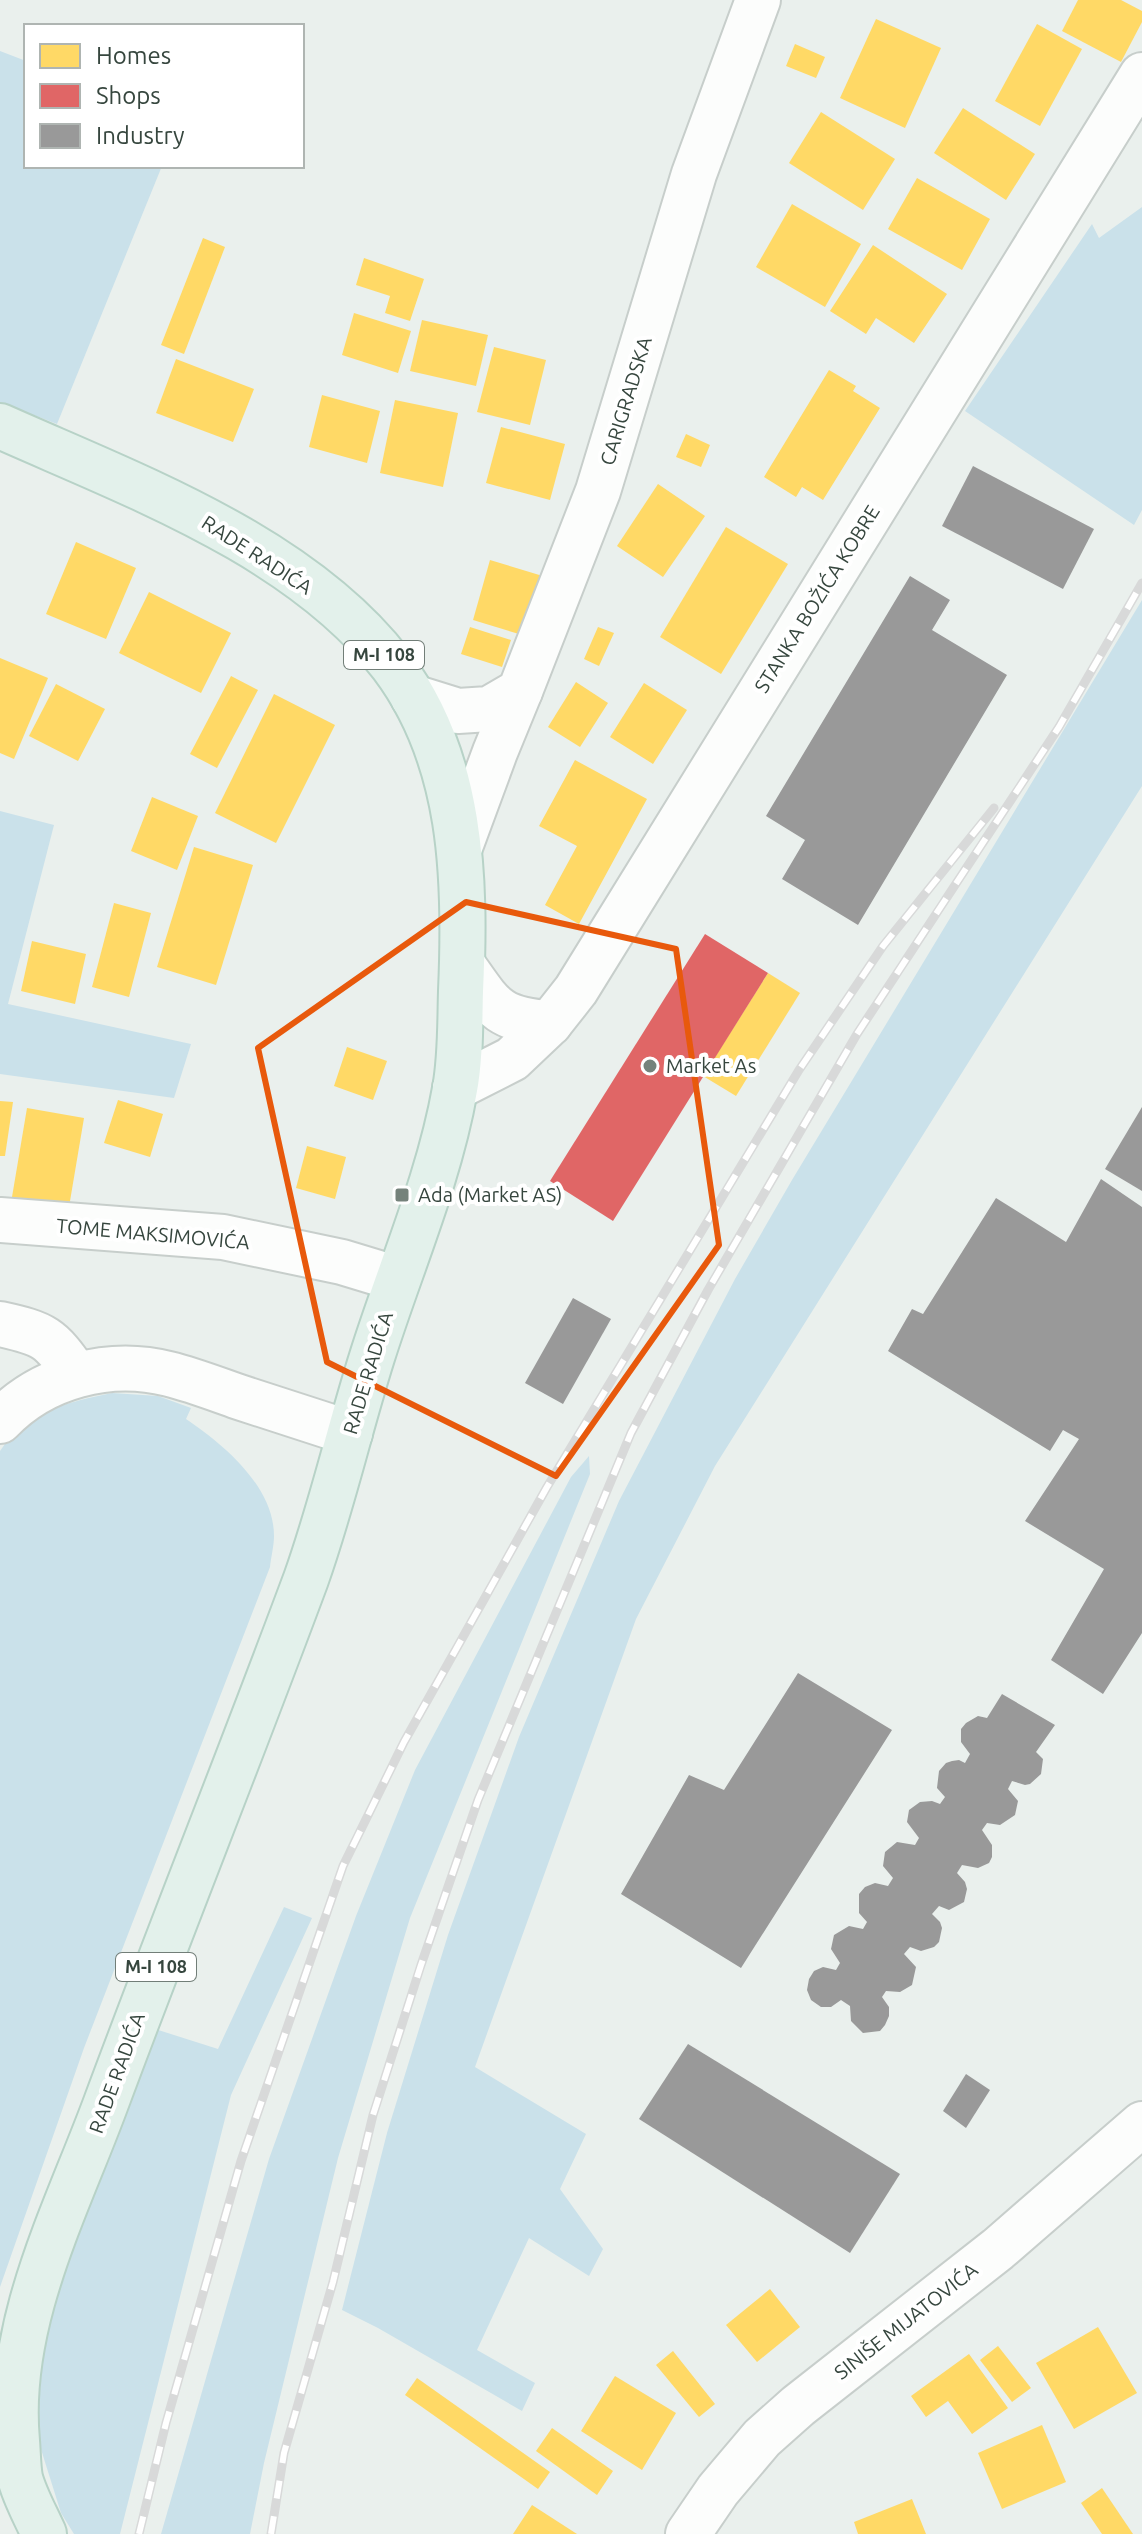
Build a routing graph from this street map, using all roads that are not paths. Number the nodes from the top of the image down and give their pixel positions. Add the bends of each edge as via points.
1 (758, 0) edge
2 (1142, 75) edge
3 (0, 426) edge
4 (520, 691) junction
5 (413, 697) junction
6 (460, 847) junction
7 (463, 965) junction
8 (550, 1023) junction
9 (455, 1088) junction
10 (0, 1220) edge
11 (398, 1279) junction
12 (0, 1324) edge
13 (76, 1374) junction
14 (0, 1421) edge
15 (350, 1433) junction
16 (1142, 2124) edge
17 (38, 2522) edge
18 (688, 2534) edge

1 - 4 street, CARIGRADSKA via 694,174 598,491
2 - 8 street, STANKA BOŽIĆA KOBRE via 576,990
3 - 5 main road, RADE RADIĆA / M-I 108 via 176,504 293,573 348,617
4 - 5 street via 489,709 458,711
4 - 6 street, CARIGRADSKA
5 - 6 main road, RADE RADIĆA / M-I 108 via 446,772
6 - 7 main road, RADE RADIĆA / M-I 108
7 - 8 street via 503,1014
7 - 9 main road, RADE RADIĆA / M-I 108
8 - 9 street, STANKA BOŽIĆA KOBRE via 512,1059
9 - 11 main road, RADE RADIĆA / M-I 108
10 - 11 street, TOME MAKSIMOVIĆA via 223,1237
11 - 15 main road, RADE RADIĆA / M-I 108
12 - 13 street via 50,1340
13 - 14 street via 41,1389
13 - 15 street via 119,1368 167,1373
15 - 17 main road, RADE RADIĆA / M-I 108 via 308,1572 29,2312 15,2415 20,2478
16 - 18 street, SINIŠE MIJATOVIĆA via 998,2249 762,2438

